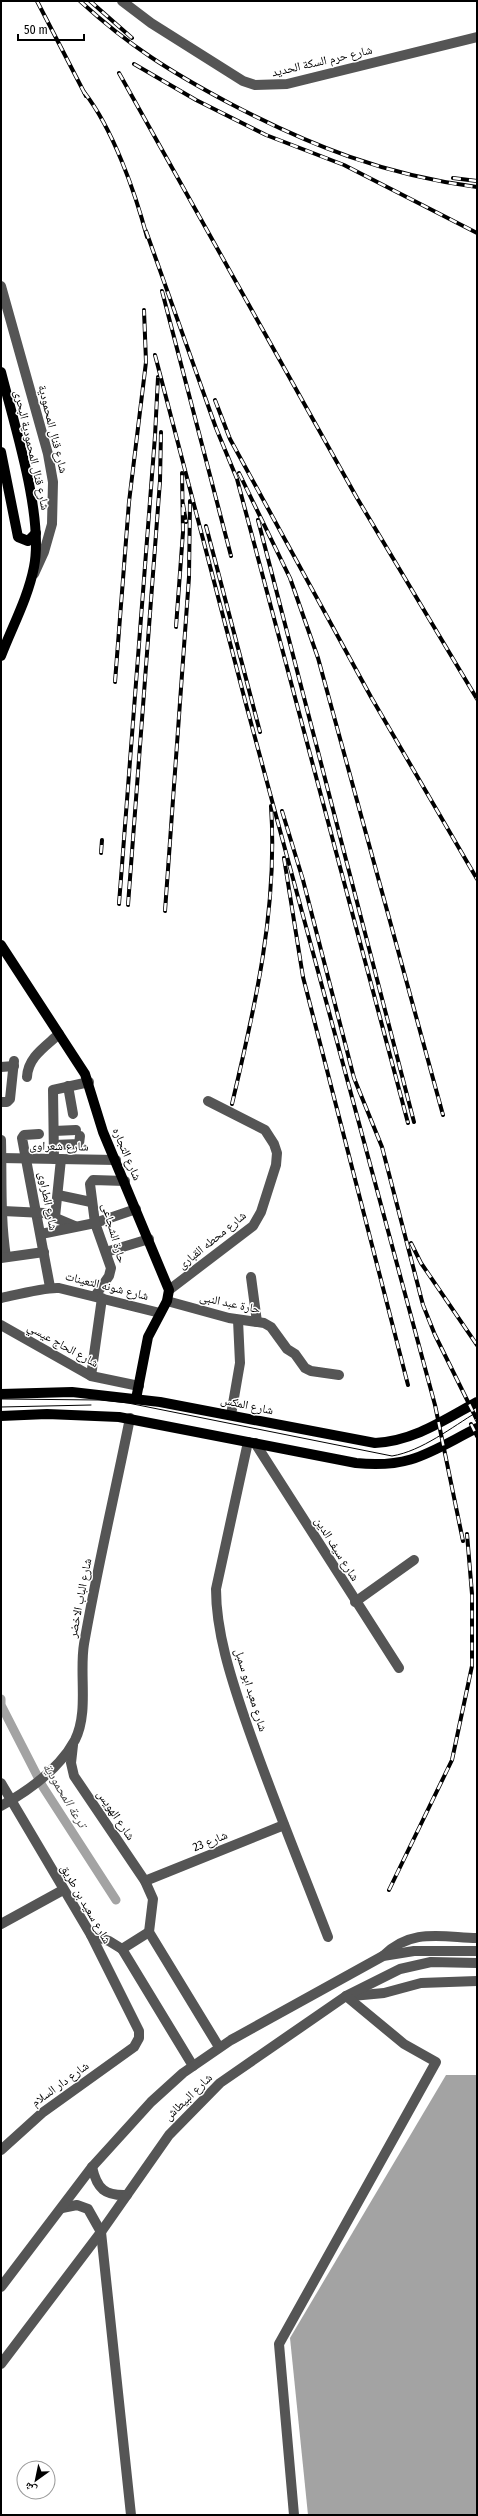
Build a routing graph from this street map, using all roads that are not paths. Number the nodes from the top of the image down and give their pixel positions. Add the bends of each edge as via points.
1 (122, 1) edge
2 (477, 37) edge
3 (1, 286) edge
4 (1, 372) edge
5 (1, 452) edge
6 (36, 533) junction
7 (32, 578) junction
8 (1, 656) edge
9 (2, 950) edge
10 (59, 1034) junction
11 (1, 1067) edge
12 (27, 1077) dead end
13 (89, 1082) junction
14 (68, 1086) junction
15 (208, 1101) dead end
16 (5, 1102) edge
17 (73, 1114) dead end
18 (54, 1131) junction
19 (39, 1134) dead end
20 (1, 1140) edge
21 (54, 1145) junction
22 (1, 1158) edge
23 (26, 1159) junction
24 (58, 1159) junction
25 (116, 1160) junction
26 (125, 1181) junction
27 (58, 1195) junction
28 (91, 1202) junction
29 (136, 1209) junction
30 (37, 1212) junction
31 (2, 1216) edge
32 (55, 1217) junction
33 (95, 1223) junction
34 (75, 1226) junction
35 (41, 1234) junction
36 (149, 1239) junction
37 (44, 1252) junction
38 (106, 1252) junction
39 (4, 1257) edge
40 (251, 1277) dead end
41 (50, 1287) junction
42 (169, 1290) junction
43 (99, 1297) junction
44 (1, 1298) edge
45 (167, 1301) junction
46 (160, 1313) junction
47 (238, 1320) junction
48 (257, 1322) junction
49 (1, 1324) edge
50 (339, 1375) dead end
51 (91, 1376) junction
52 (139, 1386) junction
53 (1, 1394) edge
54 (136, 1399) junction
55 (477, 1402) edge
56 (231, 1415) junction
57 (1, 1416) edge
58 (130, 1418) junction
59 (477, 1428) edge
60 (252, 1443) junction
61 (414, 1560) dead end
62 (355, 1602) junction
63 (399, 1668) dead end
64 (74, 1742) junction
65 (1, 1783) edge
66 (12, 1800) junction
67 (1, 1806) edge
68 (284, 1825) junction
69 (145, 1880) junction
70 (63, 1890) junction
71 (1, 1924) edge
72 (149, 1932) junction
73 (91, 1935) junction
74 (328, 1937) dead end
75 (477, 1938) edge
76 (122, 1949) junction
77 (477, 1951) edge
78 (383, 1956) junction
79 (477, 1963) edge
80 (477, 1981) edge
81 (346, 1996) junction
82 (137, 2043) joint
83 (218, 2047) junction
84 (193, 2066) junction
85 (1, 2150) edge
86 (92, 2167) junction
87 (127, 2195) junction
88 (62, 2208) junction
89 (101, 2232) junction
90 (1, 2287) edge
91 (1, 2364) edge
92 (129, 2514) edge
93 (294, 2515) edge

1 - 2 street, شارع حرم السكة الحديد via 193,50 243,81 255,85 287,84
3 - 7 street, شارع قنال المحمودية via 48,454 53,482 52,524 44,552
4 - 6 main road, شارع قنال المحمودية البحرى via 28,482
5 - 6 main road via 16,533 24,541 32,539
6 - 7 main road, شارع قنال المحمودية البحرى
7 - 8 main road, شارع قنال المحمودية البحرى
9 - 10 main road, شارع التجاره
10 - 12 street via 31,1060
10 - 13 main road, شارع التجاره
11 - 16 street via 14,1064
13 - 14 street
13 - 25 main road, شارع التجاره via 100,1124
14 - 17 street
14 - 18 street via 53,1090
15 - 42 street, شارع محطه القبارى via 269,1134 277,1153 276,1165 261,1212 253,1226
18 - 21 street
18 - 21 street via 78,1133 79,1144
19 - 23 street, شارع الطراوى via 23,1136
20 - 22 street
21 - 24 street
22 - 23 street, شارع شعراوى
22 - 31 street
23 - 24 street, شارع شعراوى
23 - 30 street, شارع الطراوى
24 - 25 street, شارع شعراوى
24 - 27 street
25 - 26 main road, شارع التجاره
26 - 28 street, حارة الشجاعى via 93,1180 90,1184
26 - 29 main road, شارع التجاره
27 - 28 street
27 - 32 street
28 - 33 street, حارة الشجاعى
29 - 33 street
29 - 36 main road, شارع التجاره
30 - 31 street
30 - 32 street
30 - 35 street, شارع الطراوى
31 - 39 street
32 - 34 street
33 - 34 street
33 - 38 street, حارة الشجاعى
34 - 35 street
35 - 37 street, شارع الطراوى
36 - 38 street
36 - 42 main road, شارع التجاره
37 - 39 street
37 - 41 street, شارع الطراوى
38 - 43 street, حارة الشجاعى via 111,1273
40 - 48 street
41 - 43 street, شارع شونه التعينات
41 - 44 street, شارع شونه التعينات
42 - 45 main road
43 - 46 street, شارع شونه التعينات
43 - 51 street
45 - 46 main road
45 - 47 street, حارة عبد النبى
46 - 52 main road via 148,1337
47 - 48 street, حارة عبد النبى
47 - 56 street via 240,1363
48 - 50 street, حارة عبد النبى via 271,1327 286,1349 295,1354 305,1368
49 - 51 street, شارع الحاج عيسي
51 - 52 street, شارع الحاج عيسي
52 - 54 main road
53 - 54 main road, شارع المكس via 72,1392
54 - 56 main road, شارع المكس
55 - 56 main road, شارع المكس via 417,1435 403,1440 375,1443
57 - 58 main road via 99,1415
58 - 60 main road
58 - 64 street, شارع الباب الاخضر via 84,1645 80,1726
59 - 60 main road via 405,1463 373,1465
60 - 62 street, شارع سيف الدين
60 - 68 street, شارع معبد ابو سمبل via 216,1589 216,1607 234,1685
61 - 62 street
62 - 63 street, شارع سيف الدين
64 - 66 street, شارع الباب الاخضر via 46,1773
64 - 69 street, شارع الهويس via 71,1756 74,1776
65 - 66 street, شارع سعيد بن طريق
66 - 67 street
66 - 70 street, شارع سعيد بن طريق
68 - 69 street, شارع 23
68 - 74 street, شارع معبد ابو سمبل
69 - 72 street, شارع الهويس via 153,1899
70 - 71 street
70 - 73 street, شارع سعيد بن طريق
72 - 76 street
72 - 83 street
73 - 76 street
73 - 82 street, شارع سعيد بن طريق via 139,2031
75 - 78 street via 418,1936 395,1944
76 - 84 street
77 - 78 street, شارع البيطاش via 430,1950
78 - 83 street, شارع البيطاش
79 - 81 street, شارع البيطاش via 431,1962 400,1969
80 - 81 street via 421,1983 384,1993
81 - 87 street, شارع البيطاش via 220,2083 168,2134
81 - 93 street via 404,2044 436,2062 279,2344
82 - 85 street, شارع دار السلام via 42,2113
83 - 84 street, شارع البيطاش
84 - 86 street, شارع البيطاش via 151,2102
86 - 87 street via 96,2181 103,2191
86 - 88 street, شارع البيطاش
87 - 89 street, شارع البيطاش
88 - 89 street via 77,2205 88,2209
88 - 90 street, شارع البيطاش
89 - 91 street, شارع البيطاش
89 - 92 street

